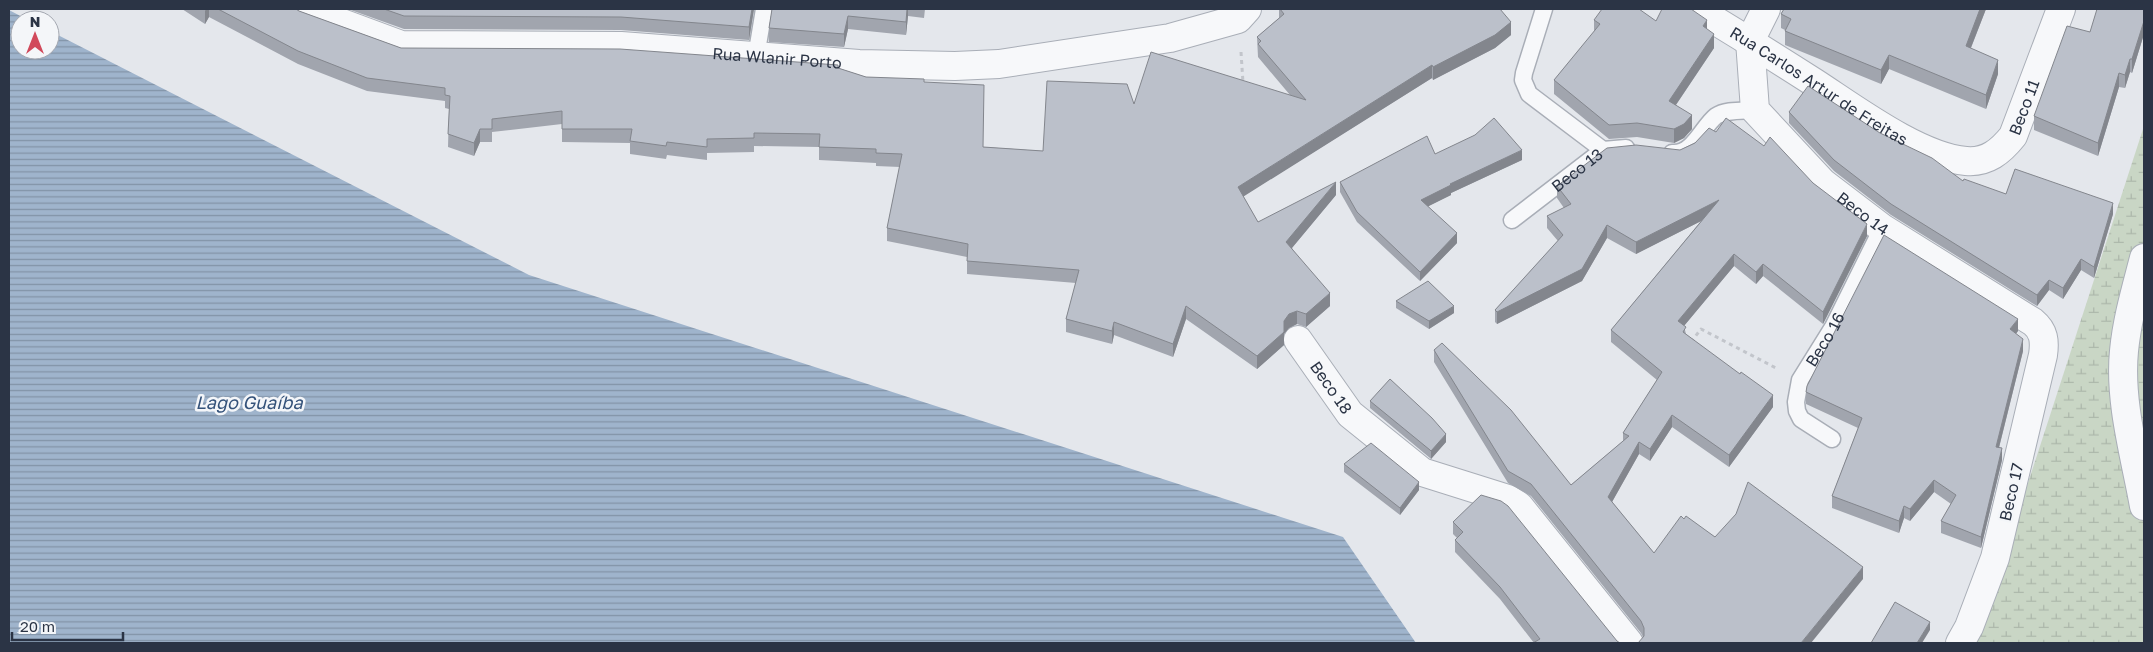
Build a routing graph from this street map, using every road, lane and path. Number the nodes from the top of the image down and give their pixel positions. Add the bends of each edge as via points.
1 (304, 9) edge
2 (764, 9) edge
3 (1544, 9) edge
4 (1696, 9) edge
5 (1766, 9) edge
6 (2061, 9) edge
7 (1243, 14) edge
8 (1750, 41) junction
9 (756, 57) junction
10 (1244, 90) edge
11 (1755, 110) junction
12 (1644, 148) edge
13 (1603, 150) junction
14 (1660, 151) edge
15 (1946, 158) joint
16 (1512, 220) dead end
17 (1882, 228) junction
18 (2144, 258) edge
19 (2044, 335) joint
20 (1298, 340) dead end
21 (1689, 345) edge
22 (1800, 380) junction
23 (1832, 438) dead end
24 (2144, 506) edge
25 (1629, 643) edge
26 (1960, 643) edge

1 - 9 street, Rua Wlanir Porto via 400,45 620,46
2 - 9 lane
3 - 13 lane via 1524,73 1525,88
4 - 8 street, Rua Carlos Artur de Freitas
5 - 8 street
6 - 15 street, Beco 11 via 2013,136 1989,158 1968,161
7 - 9 street, Rua Wlanir Porto via 1170,38 999,64 859,64
7 - 10 path
8 - 11 street
8 - 15 street, Rua Carlos Artur de Freitas via 1892,133
11 - 14 lane via 1722,113 1684,151
11 - 17 street, Beco 14 via 1823,184
12 - 13 lane, Beco 13
13 - 16 lane, Beco 13
17 - 19 street, Beco 14 via 2033,322
17 - 22 lane, Beco 16 via 1833,327
18 - 24 street via 2124,353 2124,398
19 - 26 street, Beco 17 via 2043,355 1995,558 1970,627
20 - 25 street, Beco 18 via 1350,414 1422,472 1514,502
21 - 22 path via 1701,329
22 - 23 lane, Beco 16 via 1796,402 1801,419

